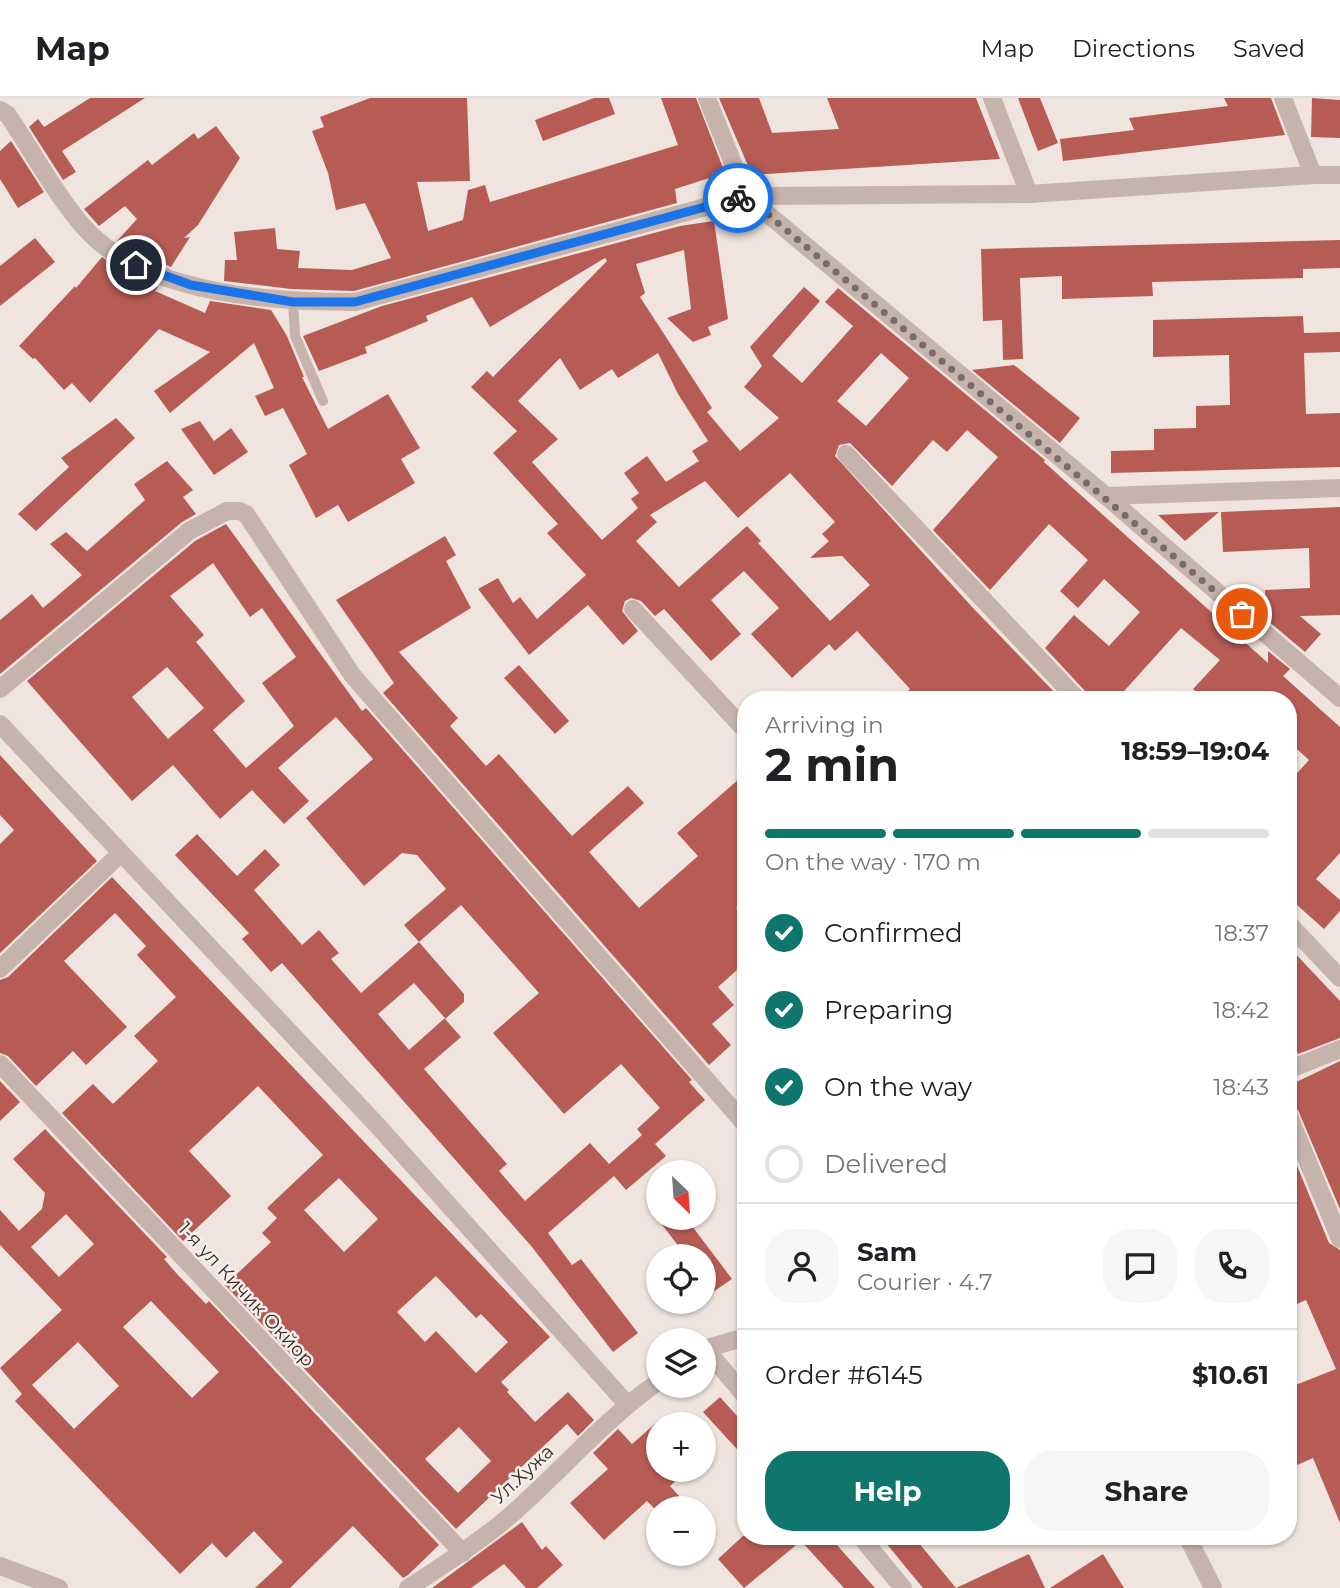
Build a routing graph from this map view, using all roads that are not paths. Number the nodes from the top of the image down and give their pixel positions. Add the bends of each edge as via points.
1 (707, 98) edge
2 (992, 98) edge
3 (1283, 98) edge
4 (0, 110) edge
5 (1313, 174) junction
6 (1340, 176) edge
7 (1029, 194) junction
8 (746, 196) junction
9 (293, 302) junction
10 (323, 401) dead end
11 (846, 454) dead end
12 (1340, 488) edge
13 (1106, 496) junction
14 (633, 609) dead end
15 (0, 689) edge
16 (1070, 691) edge
17 (1340, 698) edge
18 (737, 721) edge
19 (0, 724) edge
20 (121, 853) junction
21 (1297, 933) edge
22 (0, 970) edge
23 (1340, 978) edge
24 (1340, 1049) edge
25 (0, 1064) edge
26 (1297, 1066) edge
27 (737, 1115) edge
28 (1297, 1135) edge
29 (1340, 1238) edge
30 (737, 1340) edge
31 (716, 1346) edge
32 (716, 1363) edge
33 (737, 1387) edge
34 (646, 1391) edge
35 (627, 1404) junction
36 (867, 1545) edge
37 (1192, 1545) edge
38 (463, 1553) junction
39 (0, 1566) edge
40 (59, 1588) edge
41 (408, 1588) edge
42 (903, 1588) edge
43 (1213, 1588) edge

1 - 8 street
2 - 7 street
3 - 5 street
4 - 9 street via 98,241 136,265 191,285
5 - 6 street
5 - 7 street
7 - 8 street
8 - 9 street via 355,302
8 - 13 street
9 - 10 lane via 295,336
11 - 16 street
12 - 13 street
13 - 17 street
14 - 18 street
15 - 27 street via 189,531 227,511 246,514 353,676
19 - 20 street
20 - 22 street
20 - 35 street via 377,1125
21 - 23 street
24 - 26 street
25 - 38 street, 1-я ул Кичик Окйор
28 - 29 street
30 - 31 street
32 - 33 street
34 - 35 street, Ул.Хужа
35 - 38 street, Ул.Хужа via 505,1520
36 - 42 street
37 - 43 street
38 - 41 street, Ул.Хужа
39 - 40 street

